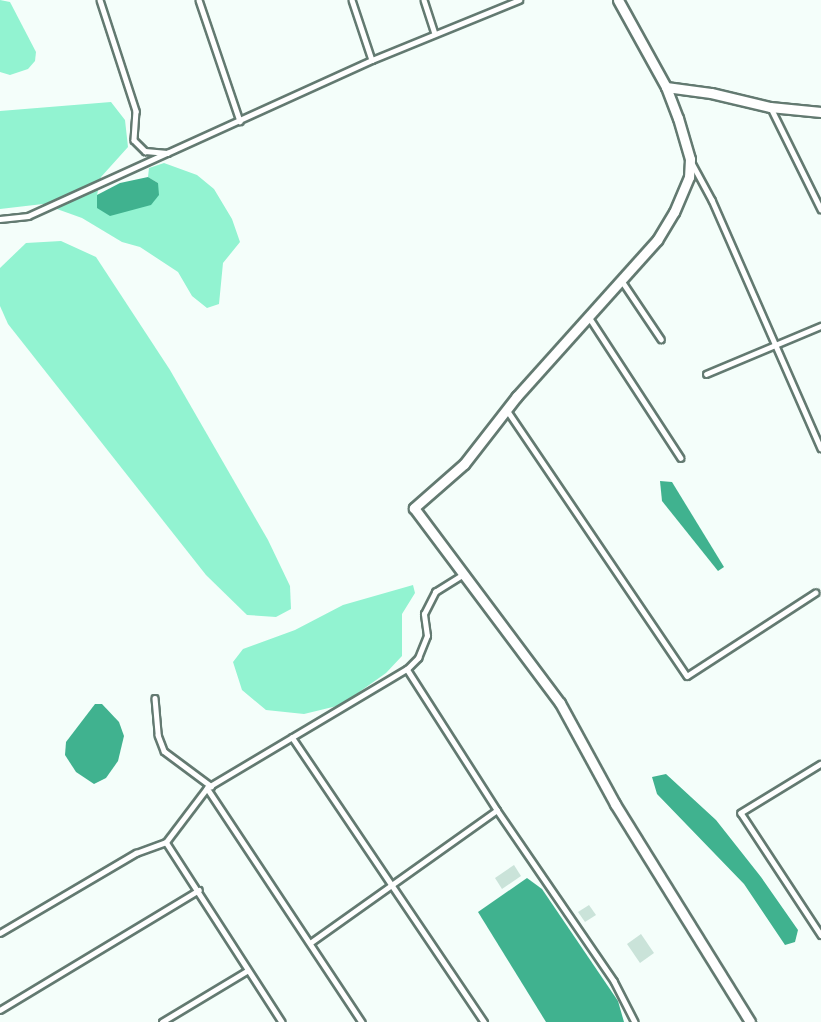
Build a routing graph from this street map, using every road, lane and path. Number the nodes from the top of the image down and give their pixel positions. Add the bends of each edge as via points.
1 (100, 0) edge
2 (199, 0) edge
3 (352, 0) edge
4 (424, 0) edge
5 (618, 0) edge
6 (516, 1) edge
7 (435, 33) junction
8 (372, 60) junction
9 (666, 87) junction
10 (771, 107) junction
11 (821, 112) edge
12 (240, 121) junction
13 (167, 153) junction
14 (690, 159) junction
15 (821, 209) edge
16 (0, 219) edge
17 (621, 280) junction
18 (588, 317) junction
19 (821, 326) edge
20 (661, 339) dead end
21 (776, 345) junction
22 (706, 374) dead end
23 (506, 409) junction
24 (821, 448) edge
25 (681, 458) dead end
26 (465, 573) junction
27 (815, 593) dead end
28 (407, 669) junction
29 (155, 698) dead end
30 (292, 737) junction
31 (821, 764) edge
32 (209, 787) junction
33 (497, 810) junction
34 (166, 842) junction
35 (391, 884) junction
36 (199, 890) junction
37 (0, 933) edge
38 (821, 935) edge
39 (310, 943) junction
40 (247, 971) junction
41 (0, 1010) edge
42 (162, 1022) edge
43 (282, 1022) edge
44 (362, 1022) edge
45 (484, 1022) edge
46 (635, 1022) edge
47 (750, 1022) edge

1 - 13 lane via 136,111 134,140 145,151
2 - 12 lane
3 - 8 lane
4 - 7 lane
5 - 9 street
6 - 7 lane
7 - 8 lane
8 - 12 lane
9 - 10 street
9 - 14 street
10 - 11 street
10 - 15 lane
12 - 13 lane
13 - 16 lane via 28,216
14 - 17 street via 689,177 674,212 657,240
14 - 21 lane
17 - 18 street
17 - 20 lane
18 - 23 street
18 - 25 lane
19 - 21 lane
21 - 22 lane
21 - 24 lane
23 - 26 street via 464,464 414,508
23 - 27 lane via 687,676
26 - 28 lane via 435,593 424,614 427,636 418,658
26 - 47 street via 560,703 615,804
28 - 30 lane
28 - 33 lane
29 - 32 lane via 164,751 186,764
30 - 32 lane
30 - 35 lane
31 - 38 lane via 741,813
32 - 34 lane
32 - 39 lane
33 - 35 lane
33 - 46 lane via 614,981
34 - 36 lane
34 - 37 lane via 136,853
35 - 39 lane
35 - 45 lane
36 - 40 lane
36 - 41 lane
39 - 44 lane
40 - 42 lane
40 - 43 lane

